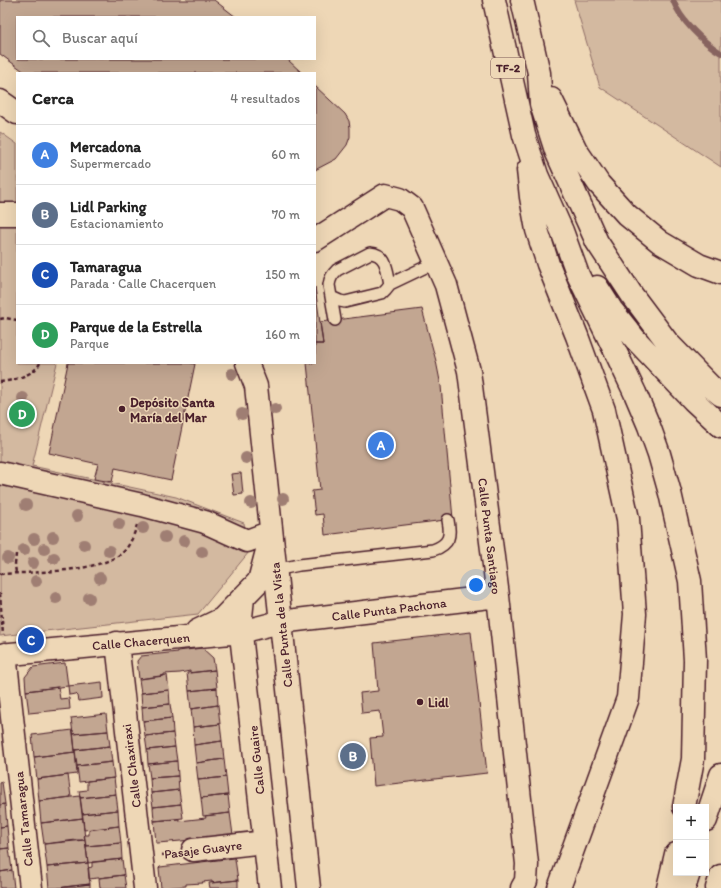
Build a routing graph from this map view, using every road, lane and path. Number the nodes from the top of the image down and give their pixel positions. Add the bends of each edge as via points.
1 (494, 0) edge
2 (522, 0) edge
3 (539, 73) junction
4 (0, 101) edge
5 (16, 112) edge
6 (524, 135) junction
7 (0, 214) edge
8 (16, 214) edge
9 (562, 231) junction
10 (316, 239) edge
11 (436, 262) junction
12 (721, 273) edge
13 (390, 284) junction
14 (331, 297) junction
15 (0, 318) edge
16 (16, 320) edge
17 (335, 320) dead end
18 (40, 364) edge
19 (246, 364) edge
20 (0, 382) edge
21 (721, 395) edge
22 (721, 426) edge
23 (0, 473) edge
24 (142, 505) junction
25 (448, 520) dead end
26 (271, 532) junction
27 (16, 554) dead end
28 (275, 570) junction
29 (16, 573) junction
30 (0, 574) edge
31 (0, 593) edge
32 (498, 596) junction
33 (243, 598) junction
34 (278, 598) junction
35 (280, 622) junction
36 (241, 632) junction
37 (184, 637) junction
38 (117, 643) junction
39 (2, 655) edge
40 (721, 775) edge
41 (685, 804) edge
42 (709, 811) edge
43 (265, 842) junction
44 (193, 850) joint
45 (142, 858) junction
46 (673, 867) edge
47 (688, 876) edge
48 (721, 876) edge
49 (31, 888) edge
50 (145, 888) edge
51 (270, 888) edge
52 (309, 888) edge
53 (522, 888) edge
54 (559, 888) edge
55 (668, 888) edge
56 (684, 888) edge
57 (717, 888) edge

1 - 6 main road, TF-2
2 - 3 main road, TF-2
3 - 12 main road via 576,150 599,184 626,215 660,242 699,265
3 - 21 main road via 541,104 556,151 597,242 632,295 668,342
4 - 5 main road
6 - 9 main road, TF-2 via 537,175
6 - 54 main road via 537,230 604,410 628,519 636,614 628,698
7 - 8 main road
9 - 22 main road via 611,309 635,339
9 - 41 main road via 578,275 649,426 670,493 690,581 695,660 693,759
10 - 11 main road, Calle Punta Santiago via 385,196 400,199 412,208
11 - 13 lane
11 - 32 main road, Calle Punta Santiago via 446,285 469,371
13 - 14 lane via 382,293 346,302
13 - 14 lane via 383,258 370,253 332,274 329,285
14 - 17 lane
15 - 16 path
18 - 20 path via 26,375
19 - 26 main road, Calle Punta de la Vista via 256,386
23 - 24 main road
24 - 26 main road via 205,522 248,541
24 - 29 path via 136,529 122,554 105,563 72,570
25 - 28 lane via 450,532 445,544 440,548
26 - 28 main road, Calle Punta de la Vista
26 - 33 main road via 259,581
27 - 29 path
28 - 34 main road, Calle Punta de la Vista
29 - 30 path
31 - 39 path
32 - 35 main road, Calle Punta Pachona
32 - 53 main road, Calle Punta Santiago via 527,864 526,881
33 - 34 main road via 260,593
33 - 36 main road, Calle Guaire
33 - 37 main road via 222,619
34 - 35 main road, Calle Punta de la Vista
35 - 36 main road, Calle Chacerquen
35 - 52 main road, Calle Punta de la Vista
36 - 37 main road, Calle Chacerquen
36 - 43 main road, Calle Guaire
37 - 38 main road, Calle Chacerquen
38 - 39 main road, Calle Chacerquen
38 - 45 main road, Calle Chaxiraxi
39 - 49 main road, Calle Tamaragua
40 - 42 main road
43 - 44 main road, Pasaje Guayre
43 - 51 main road, Calle Guaire
44 - 45 path, Pasaje Guayre
45 - 50 main road, Calle Chaxiraxi
46 - 55 main road
47 - 56 main road
48 - 57 main road

